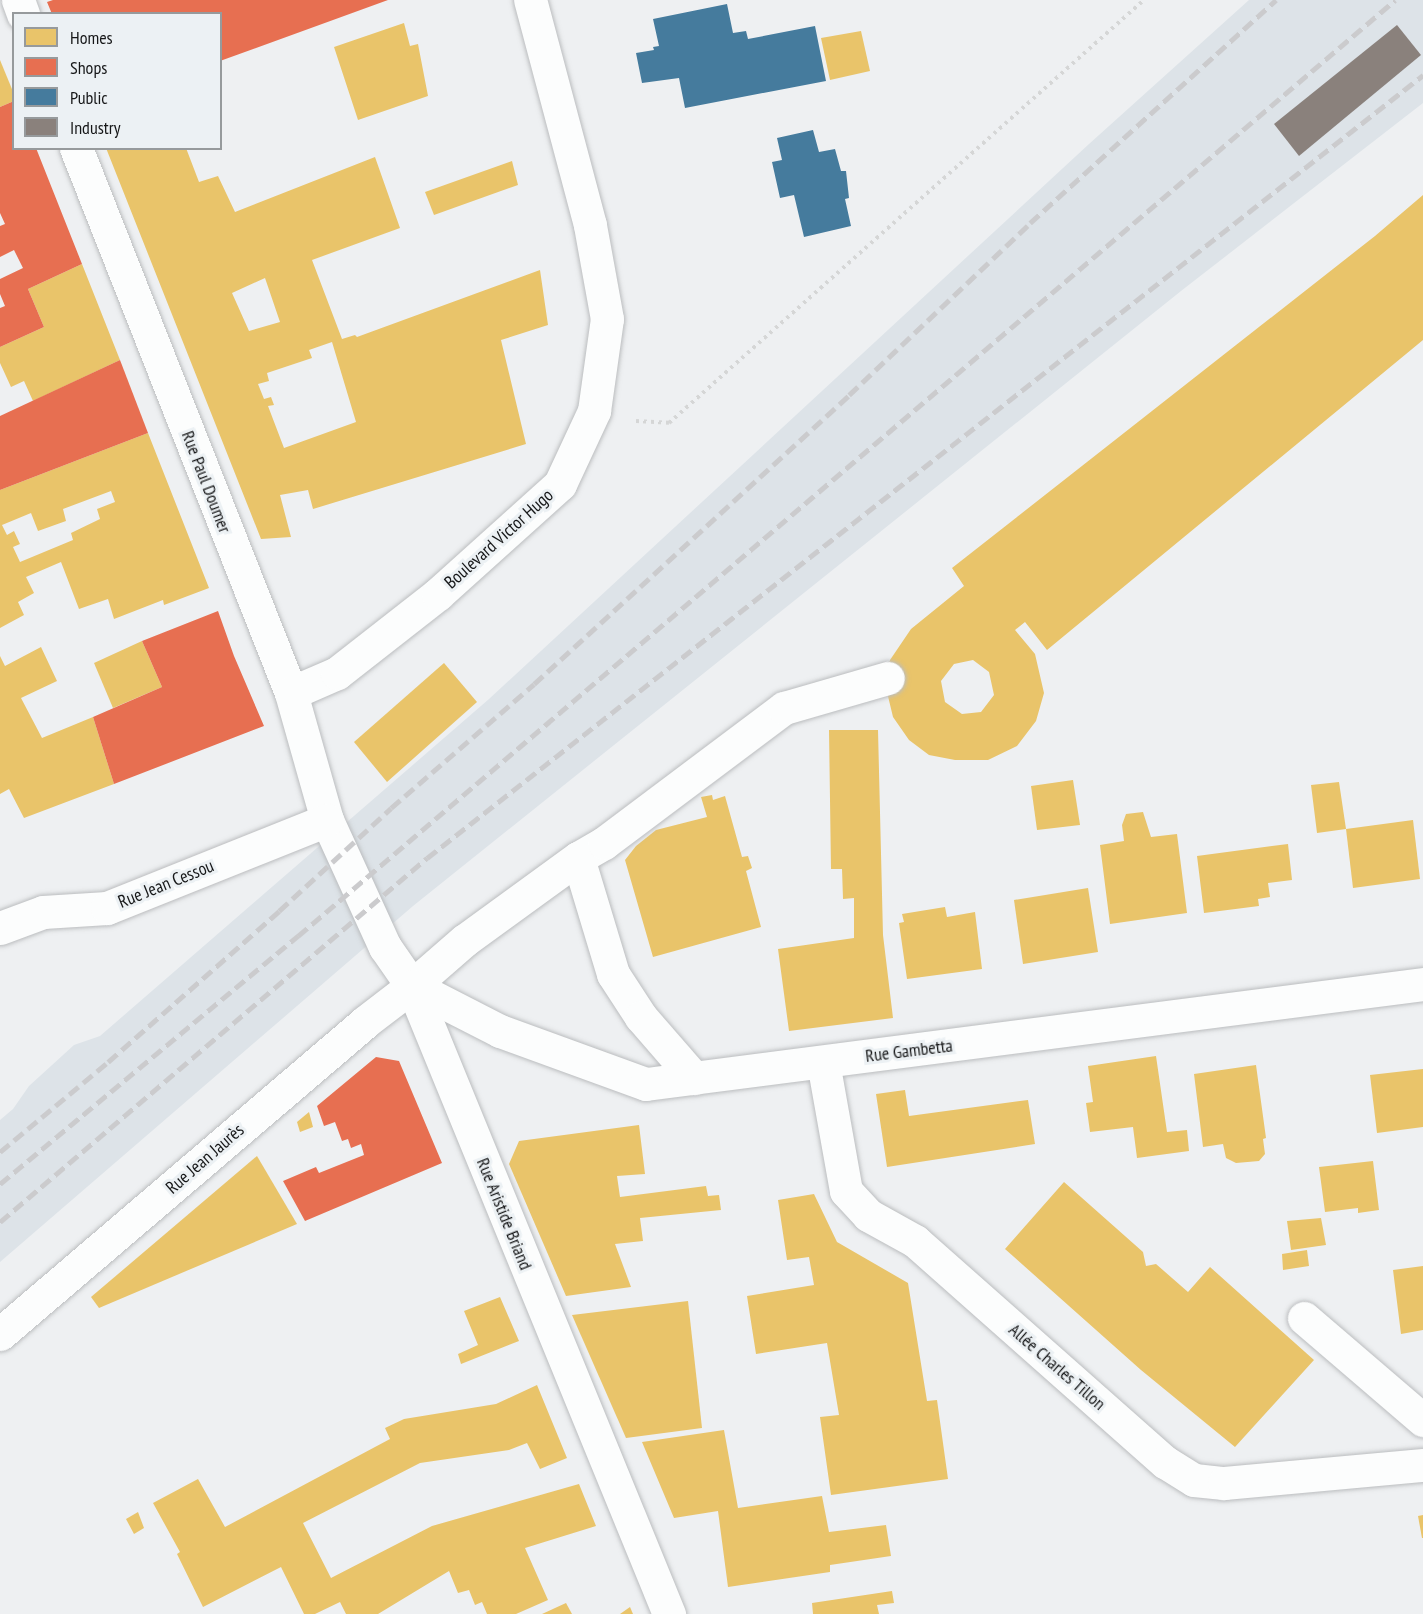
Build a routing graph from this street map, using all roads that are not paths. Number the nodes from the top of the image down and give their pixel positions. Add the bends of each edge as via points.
1 (530, 0) edge
2 (77, 150) edge
3 (888, 678) dead end
4 (291, 693) junction
5 (327, 820) junction
6 (578, 858) junction
7 (0, 928) edge
8 (1423, 984) edge
9 (412, 986) junction
10 (823, 1062) junction
11 (694, 1078) junction
12 (1304, 1318) dead end
13 (0, 1335) edge
14 (1423, 1420) edge
15 (1423, 1465) edge
16 (669, 1614) edge

1 - 4 street, Boulevard Victor Hugo via 590,225 607,319 591,418 560,484 438,594 347,666
2 - 4 street, Rue Paul Doumer
3 - 6 street, Rue Jean Jaurès via 784,708 604,843
4 - 5 street, Rue Paul Doumer
5 - 7 street, Rue Jean Cessou via 107,908 43,912
5 - 9 street, Rue Aristide Briand via 385,947
6 - 9 street, Rue Jean Jaurès via 465,940
6 - 11 street via 613,974 641,1017
8 - 10 street, Rue Gambetta
9 - 11 street, Rue Gambetta via 500,1030 646,1084
9 - 13 street, Rue Jean Jaurès
9 - 16 street, Rue Aristide Briand
10 - 11 street, Rue Gambetta
10 - 15 street, Allée Charles Tillon via 846,1191 868,1215 915,1241 1165,1462 1194,1480 1224,1483
12 - 14 street

